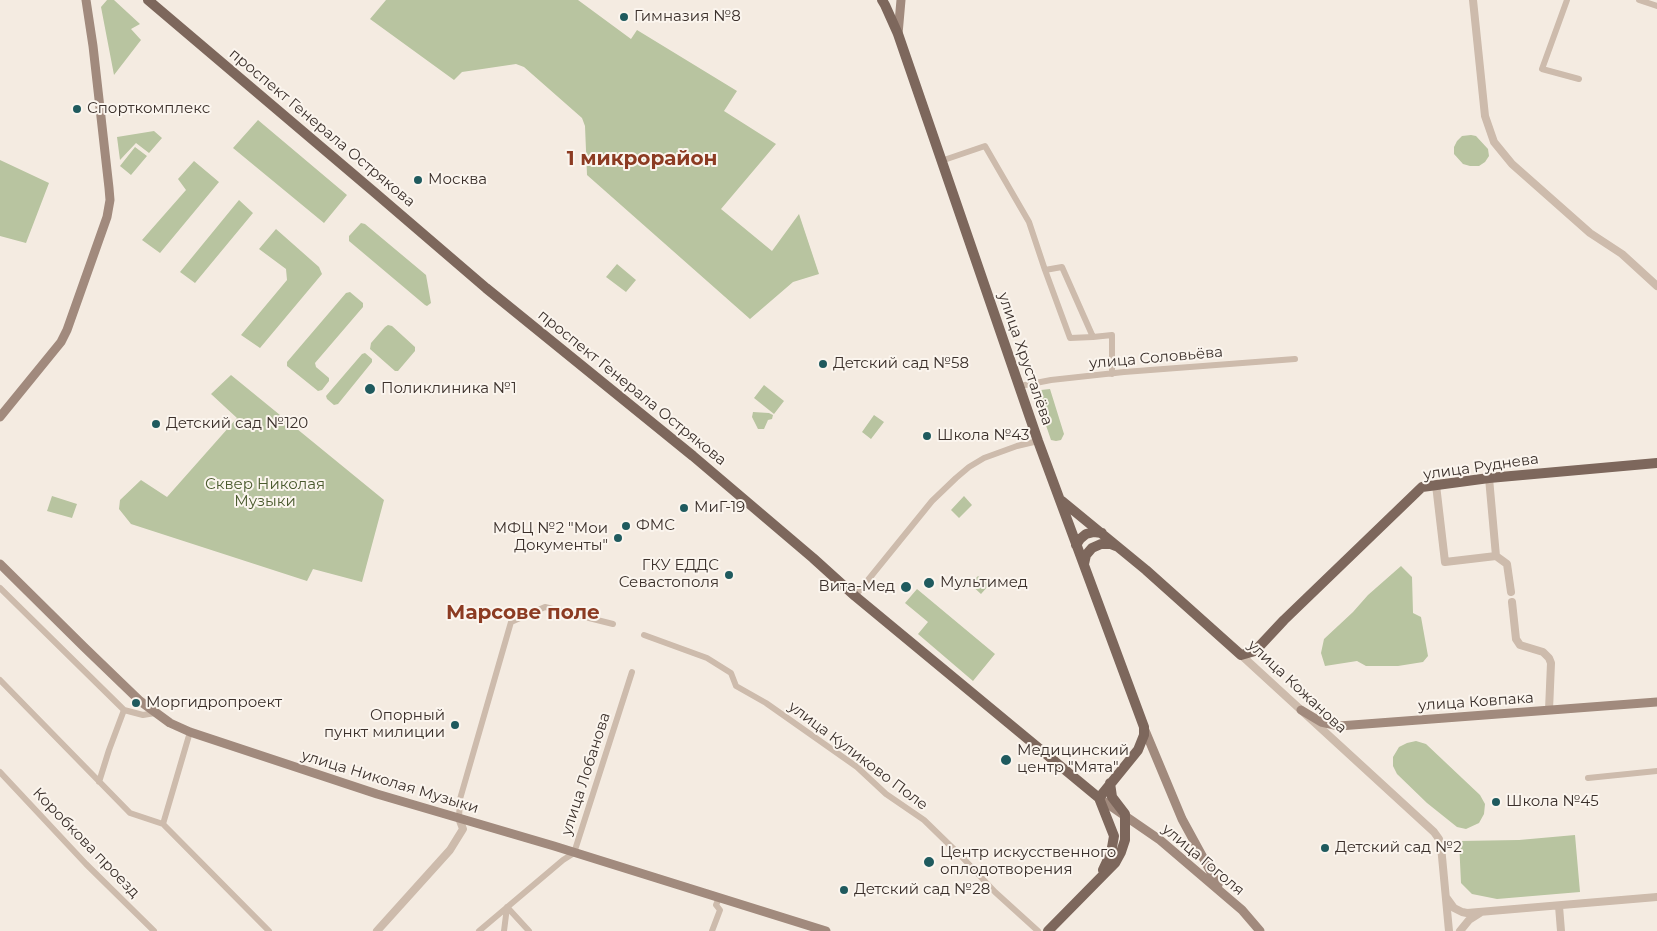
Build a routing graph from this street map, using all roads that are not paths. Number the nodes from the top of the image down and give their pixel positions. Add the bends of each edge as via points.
1 (148, 0) edge
2 (901, 0) edge
3 (1473, 0) edge
4 (1567, 0) edge
5 (1639, 0) edge
6 (86, 2) edge
7 (887, 2) edge
8 (1657, 6) edge
9 (898, 34) junction
10 (1579, 79) dead end
11 (941, 161) junction
12 (1045, 270) junction
13 (1657, 286) edge
14 (1094, 336) junction
15 (1295, 359) dead end
16 (1112, 374) junction
17 (1020, 386) junction
18 (0, 417) edge
19 (1038, 441) junction
20 (1657, 463) edge
21 (1489, 478) junction
22 (1436, 485) junction
23 (1061, 500) junction
24 (1102, 533) junction
25 (1076, 545) junction
26 (1119, 548) junction
27 (1496, 556) junction
28 (0, 564) edge
29 (1084, 564) junction
30 (0, 588) edge
31 (1510, 592) dead end
32 (855, 596) junction
33 (1512, 602) dead end
34 (613, 624) dead end
35 (644, 635) dead end
36 (1255, 650) junction
37 (1241, 655) junction
38 (1250, 663) junction
39 (632, 672) dead end
40 (0, 680) edge
41 (1657, 702) edge
42 (124, 710) junction
43 (1301, 710) junction
44 (1550, 710) junction
45 (155, 712) junction
46 (1144, 727) junction
47 (190, 732) junction
48 (1657, 771) edge
49 (0, 772) edge
50 (1588, 778) dead end
51 (99, 782) junction
52 (1110, 783) junction
53 (1099, 798) junction
54 (1124, 814) junction
55 (459, 818) junction
56 (163, 824) junction
57 (1141, 826) junction
58 (1124, 828) junction
59 (1114, 836) junction
60 (574, 852) junction
61 (1097, 882) junction
62 (1226, 895) junction
63 (1445, 895) junction
64 (1657, 897) edge
65 (719, 898) junction
66 (1559, 906) junction
67 (507, 907) junction
68 (1484, 911) junction
69 (154, 931) edge
70 (269, 931) edge
71 (377, 931) edge
72 (479, 931) edge
73 (504, 931) edge
74 (529, 931) edge
75 (712, 931) edge
76 (826, 931) edge
77 (1038, 931) edge
78 (1048, 931) edge
79 (1260, 931) edge
80 (1449, 931) edge
81 (1460, 931) edge
82 (1561, 931) edge

1 - 32 main road, проспект Генерала Острякова via 486,288 693,456
2 - 9 main road
3 - 13 street via 1485,116 1494,142 1512,164 1590,233 1622,254
4 - 10 street via 1542,69
5 - 8 street
6 - 18 main road via 110,188 107,217 61,342
7 - 9 main road, улица Хрусталёва
9 - 11 main road, улица Хрусталёва
11 - 12 street via 985,146 1029,222
11 - 17 main road, улица Хрусталёва
12 - 14 street via 1062,267
12 - 14 street via 1070,338
14 - 16 street via 1112,335
15 - 16 street, улица Соловьёва
16 - 17 street, улица Соловьёва
17 - 19 main road, улица Хрусталёва
19 - 23 main road, улица Хрусталёва
19 - 32 street via 984,458 956,478 932,500
20 - 21 main road, улица Руднева
21 - 22 main road, улица Руднева
21 - 27 street
22 - 27 street via 1444,562
22 - 36 main road, улица Руднева via 1422,487
23 - 24 main road, улица Кожанова
23 - 25 main road, улица Хрусталёва
24 - 25 main road via 1086,534
24 - 26 main road, улица Кожанова
25 - 29 main road, улица Хрусталёва
26 - 29 main road via 1101,544 1092,548
26 - 37 main road, улица Кожанова
27 - 31 street via 1507,564
28 - 45 main road, улица Николая Музыки
29 - 46 main road, улица Хрусталёва
30 - 42 street
32 - 53 main road, проспект Генерала Острякова
33 - 44 street via 1516,639 1520,645 1543,652 1550,663
34 - 55 street via 545,607 511,622 460,799
35 - 77 street, улица Куликово Поле via 707,658 731,673 736,686 766,703 924,820
36 - 37 main road, улица Руднева
36 - 38 street, улица Руднева
37 - 38 street, улица Кожанова
38 - 43 street, улица Кожанова
39 - 60 street, улица Лобанова
40 - 51 street
41 - 44 main road, улица Ковпака
42 - 45 street via 143,715
42 - 51 street
43 - 44 main road, улица Ковпака via 1322,722 1340,726
43 - 63 street, улица Кожанова via 1440,839
45 - 47 main road, улица Николая Музыки
46 - 52 main road via 1138,750
46 - 62 main road, улица Хрусталёва via 1182,819
47 - 55 main road, улица Николая Музыки
47 - 56 street
48 - 50 street
49 - 69 street, Коробкова проезд
51 - 56 street via 130,813
52 - 53 main road
52 - 54 main road via 1112,797
53 - 54 main road, улица Гоголя
53 - 59 main road
54 - 57 main road, улица Гоголя
54 - 58 main road
55 - 60 main road, улица Николая Музыки
55 - 71 street via 463,829 450,850
56 - 70 street
57 - 58 main road
57 - 62 main road, улица Гоголя
58 - 59 main road
58 - 61 main road via 1121,852
59 - 61 main road via 1111,853
60 - 65 main road, улица Николая Музыки
60 - 67 street, улица Лобанова
61 - 78 main road
62 - 79 main road, улица Гоголя
63 - 68 street via 1454,908 1462,912
63 - 80 street, улица Кожанова
64 - 66 street
65 - 75 street via 716,906 720,910
65 - 76 main road, улица Николая Музыки
66 - 68 street
66 - 82 street
67 - 72 street, улица Лобанова
67 - 73 street
67 - 74 street
68 - 81 street via 1469,920

